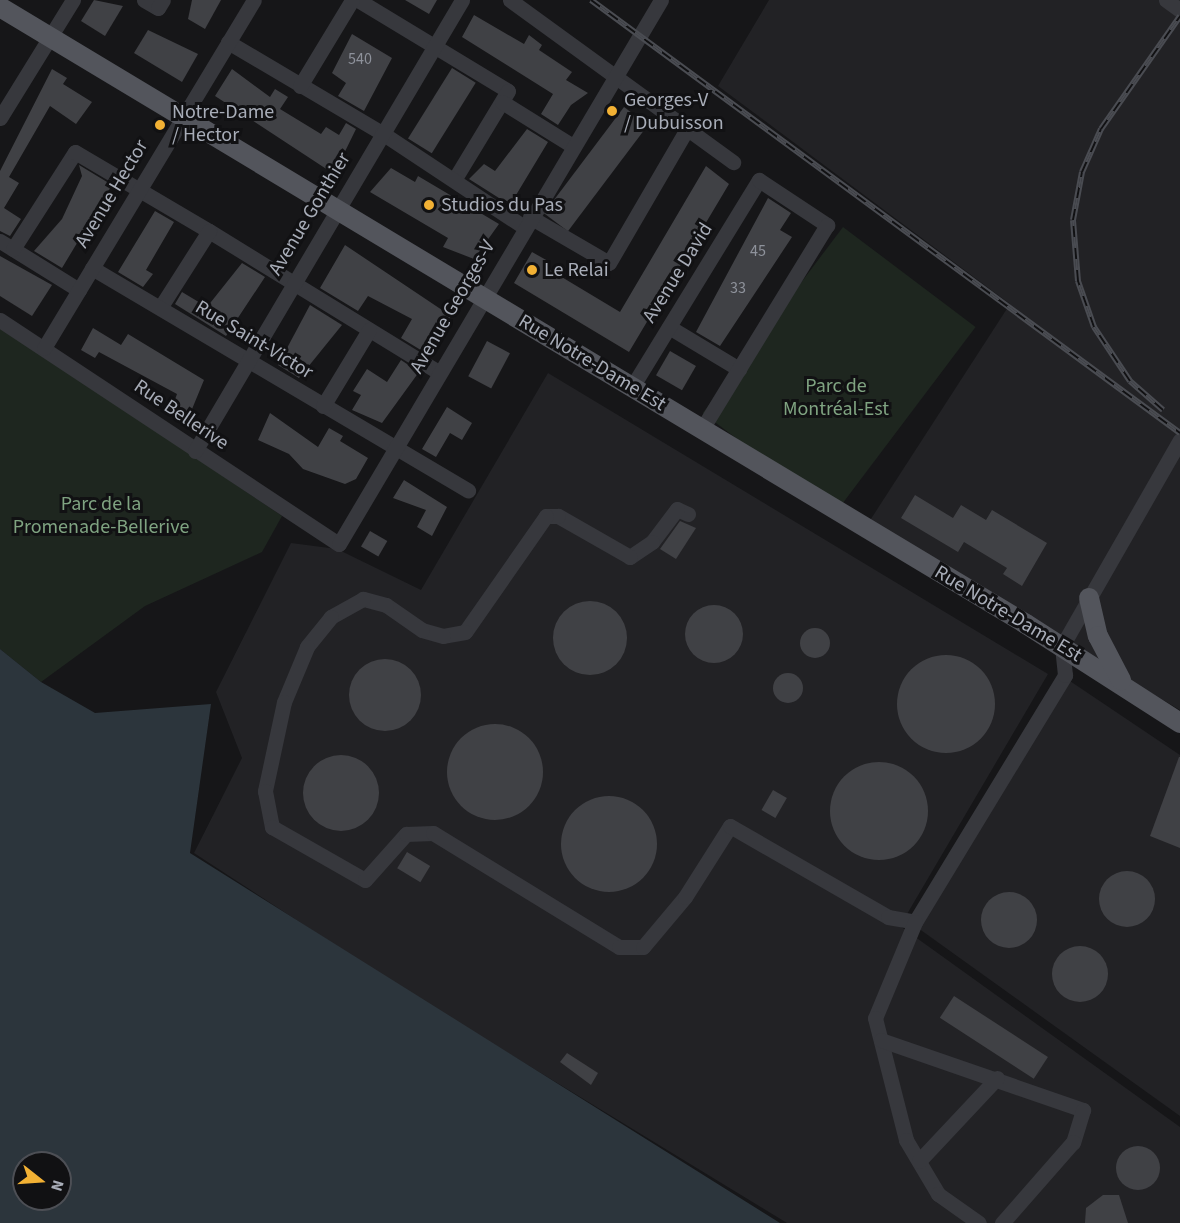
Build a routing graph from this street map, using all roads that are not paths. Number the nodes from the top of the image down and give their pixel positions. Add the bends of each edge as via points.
1 (73, 0) edge
2 (144, 0) edge
3 (163, 0) edge
4 (254, 0) edge
5 (352, 0) edge
6 (358, 0) edge
7 (462, 0) edge
8 (510, 0) edge
9 (1166, 0) edge
10 (654, 3) edge
11 (0, 7) edge
12 (1180, 10) edge
13 (50, 37) junction
14 (228, 42) junction
15 (435, 48) junction
16 (614, 78) junction
17 (300, 86) junction
18 (502, 102) junction
19 (183, 117) junction
20 (0, 118) edge
21 (687, 129) junction
22 (382, 133) junction
23 (573, 146) junction
24 (733, 162) dead end
25 (454, 180) junction
26 (138, 190) junction
27 (337, 210) junction
28 (527, 222) junction
29 (208, 231) junction
30 (7, 245) edge
31 (92, 268) junction
32 (293, 283) junction
33 (79, 290) junction
34 (482, 297) junction
35 (160, 308) junction
36 (0, 320) edge
37 (669, 327) junction
38 (369, 330) junction
39 (44, 348) junction
40 (247, 361) junction
41 (739, 369) junction
42 (438, 372) junction
43 (632, 387) junction
44 (323, 406) junction
45 (702, 429) junction
46 (1180, 441) edge
47 (396, 446) junction
48 (195, 451) junction
49 (468, 490) dead end
50 (688, 514) dead end
51 (339, 544) joint
52 (1089, 598) junction
53 (1062, 646) junction
54 (1124, 685) junction
55 (1180, 723) edge
56 (915, 922) junction
57 (881, 1040) junction
58 (998, 1078) junction
59 (919, 1161) junction
60 (979, 1223) edge
61 (1002, 1223) edge

1 - 13 street
2 - 3 street via 158,8
4 - 14 street, Avenue Hector
5 - 17 street
6 - 15 street
7 - 15 street, Avenue Gonthier
8 - 16 street
9 - 12 street
10 - 16 street, Avenue Georges-V
11 - 13 main road, Rue Notre-Dame Est
13 - 19 main road, Rue Notre-Dame Est
13 - 20 street
14 - 17 street
14 - 19 street, Avenue Hector
15 - 18 street via 508,92
15 - 22 street, Avenue Gonthier
16 - 21 street
16 - 23 street, Avenue Georges-V
17 - 22 street
18 - 23 street
18 - 25 street
19 - 26 street, Avenue Hector
19 - 27 main road, Rue Notre-Dame Est
21 - 24 street
21 - 28 street via 609,263
22 - 25 street
22 - 27 street, Avenue Gonthier
23 - 28 street, Avenue Georges-V
25 - 28 street
26 - 29 street
26 - 30 street via 75,152
26 - 31 street, Avenue Hector
27 - 32 street, Avenue Gonthier
27 - 34 main road, Rue Notre-Dame Est
28 - 34 street, Avenue Georges-V
29 - 32 street
29 - 35 street
30 - 33 street
31 - 33 street, Avenue Hector
31 - 35 street, Rue Saint-Victor
32 - 38 street
32 - 40 street, Avenue Gonthier
33 - 39 street, Avenue Hector
34 - 42 street, Avenue Georges-V
34 - 43 main road, Rue Notre-Dame Est
35 - 40 street, Rue Saint-Victor
36 - 39 street, Rue Bellerive
37 - 41 street
37 - 41 street, Avenue David via 759,180 827,225
37 - 43 street, Avenue David
38 - 42 street
38 - 44 street
39 - 48 street, Rue Bellerive
40 - 44 street, Rue Saint-Victor
40 - 48 street, Avenue Gonthier
41 - 45 street
42 - 47 street, Avenue Georges-V
43 - 45 main road, Rue Notre-Dame Est
44 - 47 street, Rue Saint-Victor
45 - 53 main road, Rue Notre-Dame Est
46 - 52 street
47 - 49 street, Rue Saint-Victor
47 - 51 street, Avenue Georges-V
48 - 51 street, Rue Bellerive
50 - 56 street via 677,509 652,542 630,557 558,516 546,516 465,632 443,636 422,630 386,605 352,601 330,617 307,647 284,702 265,791 267,819 284,837 365,880 406,834 433,833 619,947 643,947 685,897 730,826 888,917
52 - 53 street
52 - 54 main road via 1098,636
53 - 54 main road, Rue Notre-Dame Est
53 - 56 street via 1065,675
54 - 55 main road, Rue Notre-Dame Est
56 - 57 street via 875,1018
57 - 58 street
57 - 59 street via 906,1140
58 - 59 street
58 - 61 street via 1083,1110 1073,1142
59 - 60 street via 938,1194

